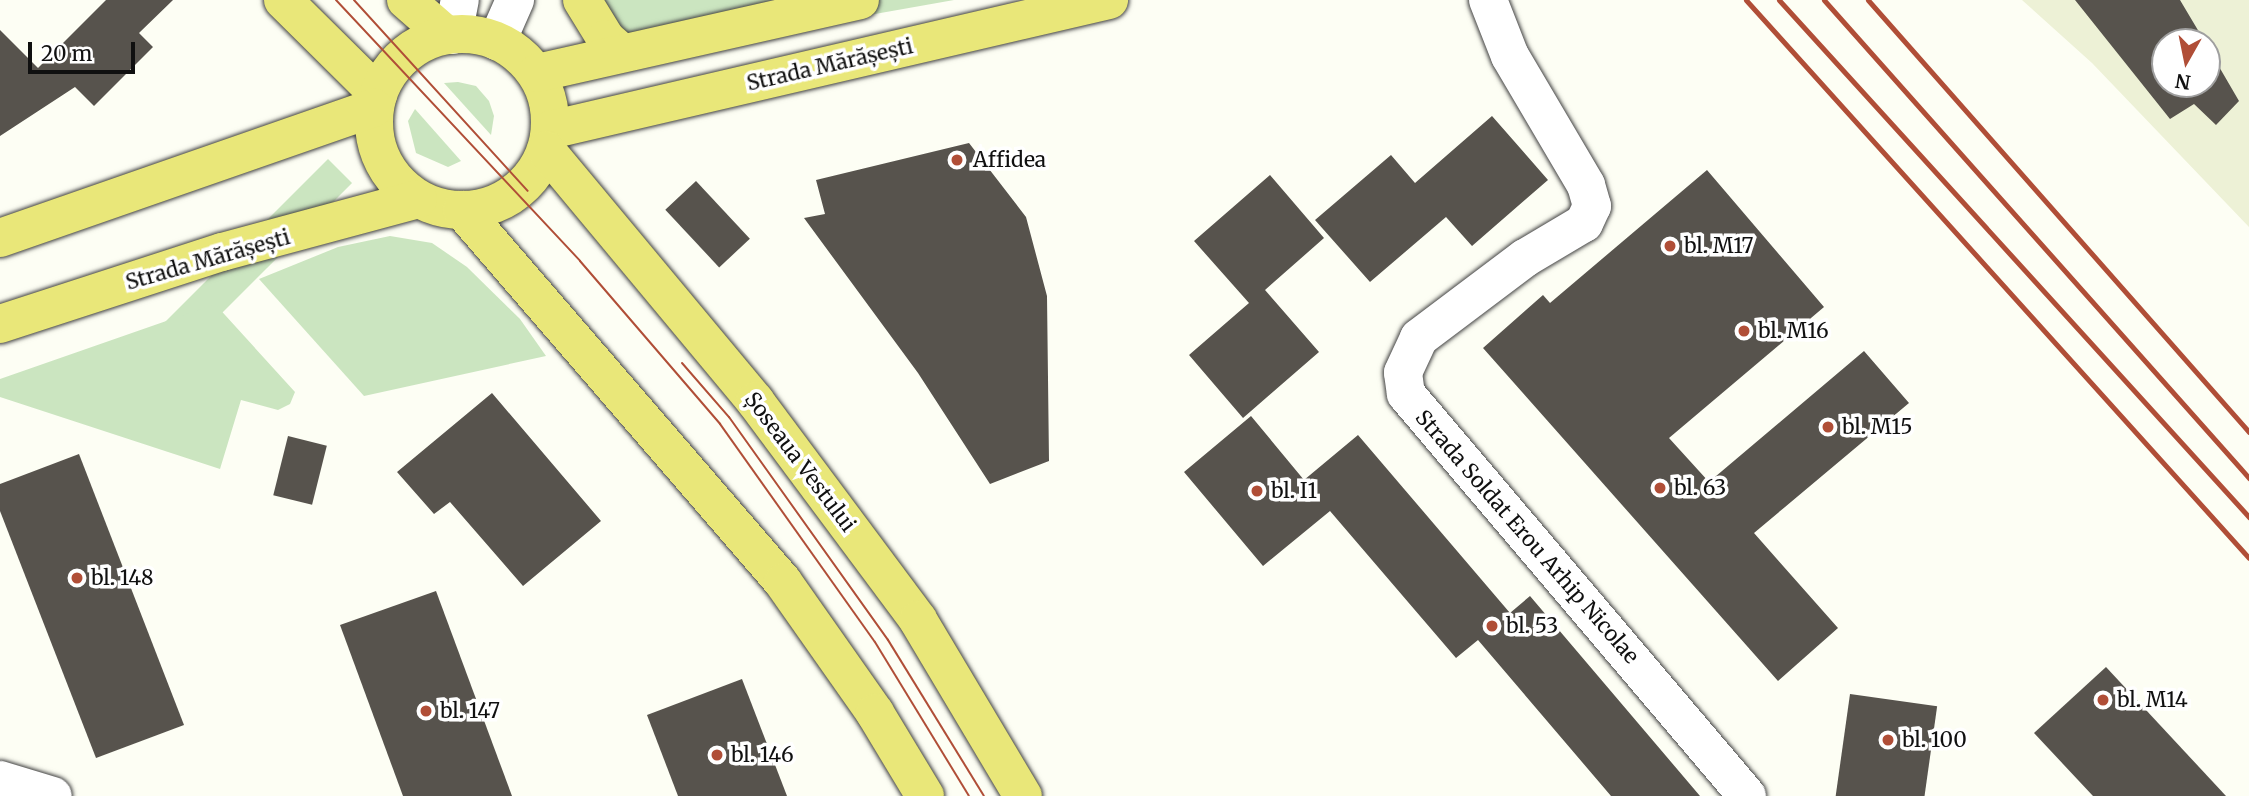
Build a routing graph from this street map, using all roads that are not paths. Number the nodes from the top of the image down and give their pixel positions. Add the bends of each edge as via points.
1 (284, 0) edge
2 (406, 0) edge
3 (515, 0) edge
4 (582, 0) edge
5 (860, 0) edge
6 (1109, 0) edge
7 (1488, 0) edge
8 (453, 23) edge
9 (497, 41) junction
10 (622, 53) junction
11 (537, 73) junction
12 (376, 101) junction
13 (548, 140) junction
14 (418, 199) junction
15 (462, 211) junction
16 (0, 239) edge
17 (0, 324) edge
18 (0, 780) edge
19 (53, 796) edge
20 (925, 796) edge
21 (1023, 796) edge
22 (1747, 796) edge

1 - 12 main road
2 - 8 main road
3 - 9 street
4 - 10 main road via 606,39
5 - 10 main road
6 - 13 main road, Strada Mărășești via 697,96
7 - 22 street, Strada Soldat Erou Arhip Nicolae via 1510,56 1586,185 1592,206 1584,223 1525,258 1419,338 1403,373 1406,394
8 - 9 main road
8 - 12 main road via 405,55
9 - 11 main road
10 - 11 main road
11 - 13 main road, Șoseaua Vestului
12 - 14 main road via 382,160
12 - 16 main road
13 - 15 main road via 515,193 484,208
13 - 21 main road, Șoseaua Vestului via 755,401 918,620
14 - 15 main road
14 - 17 main road, Strada Mărășești via 222,252
15 - 20 main road via 783,582 875,713
18 - 19 street

